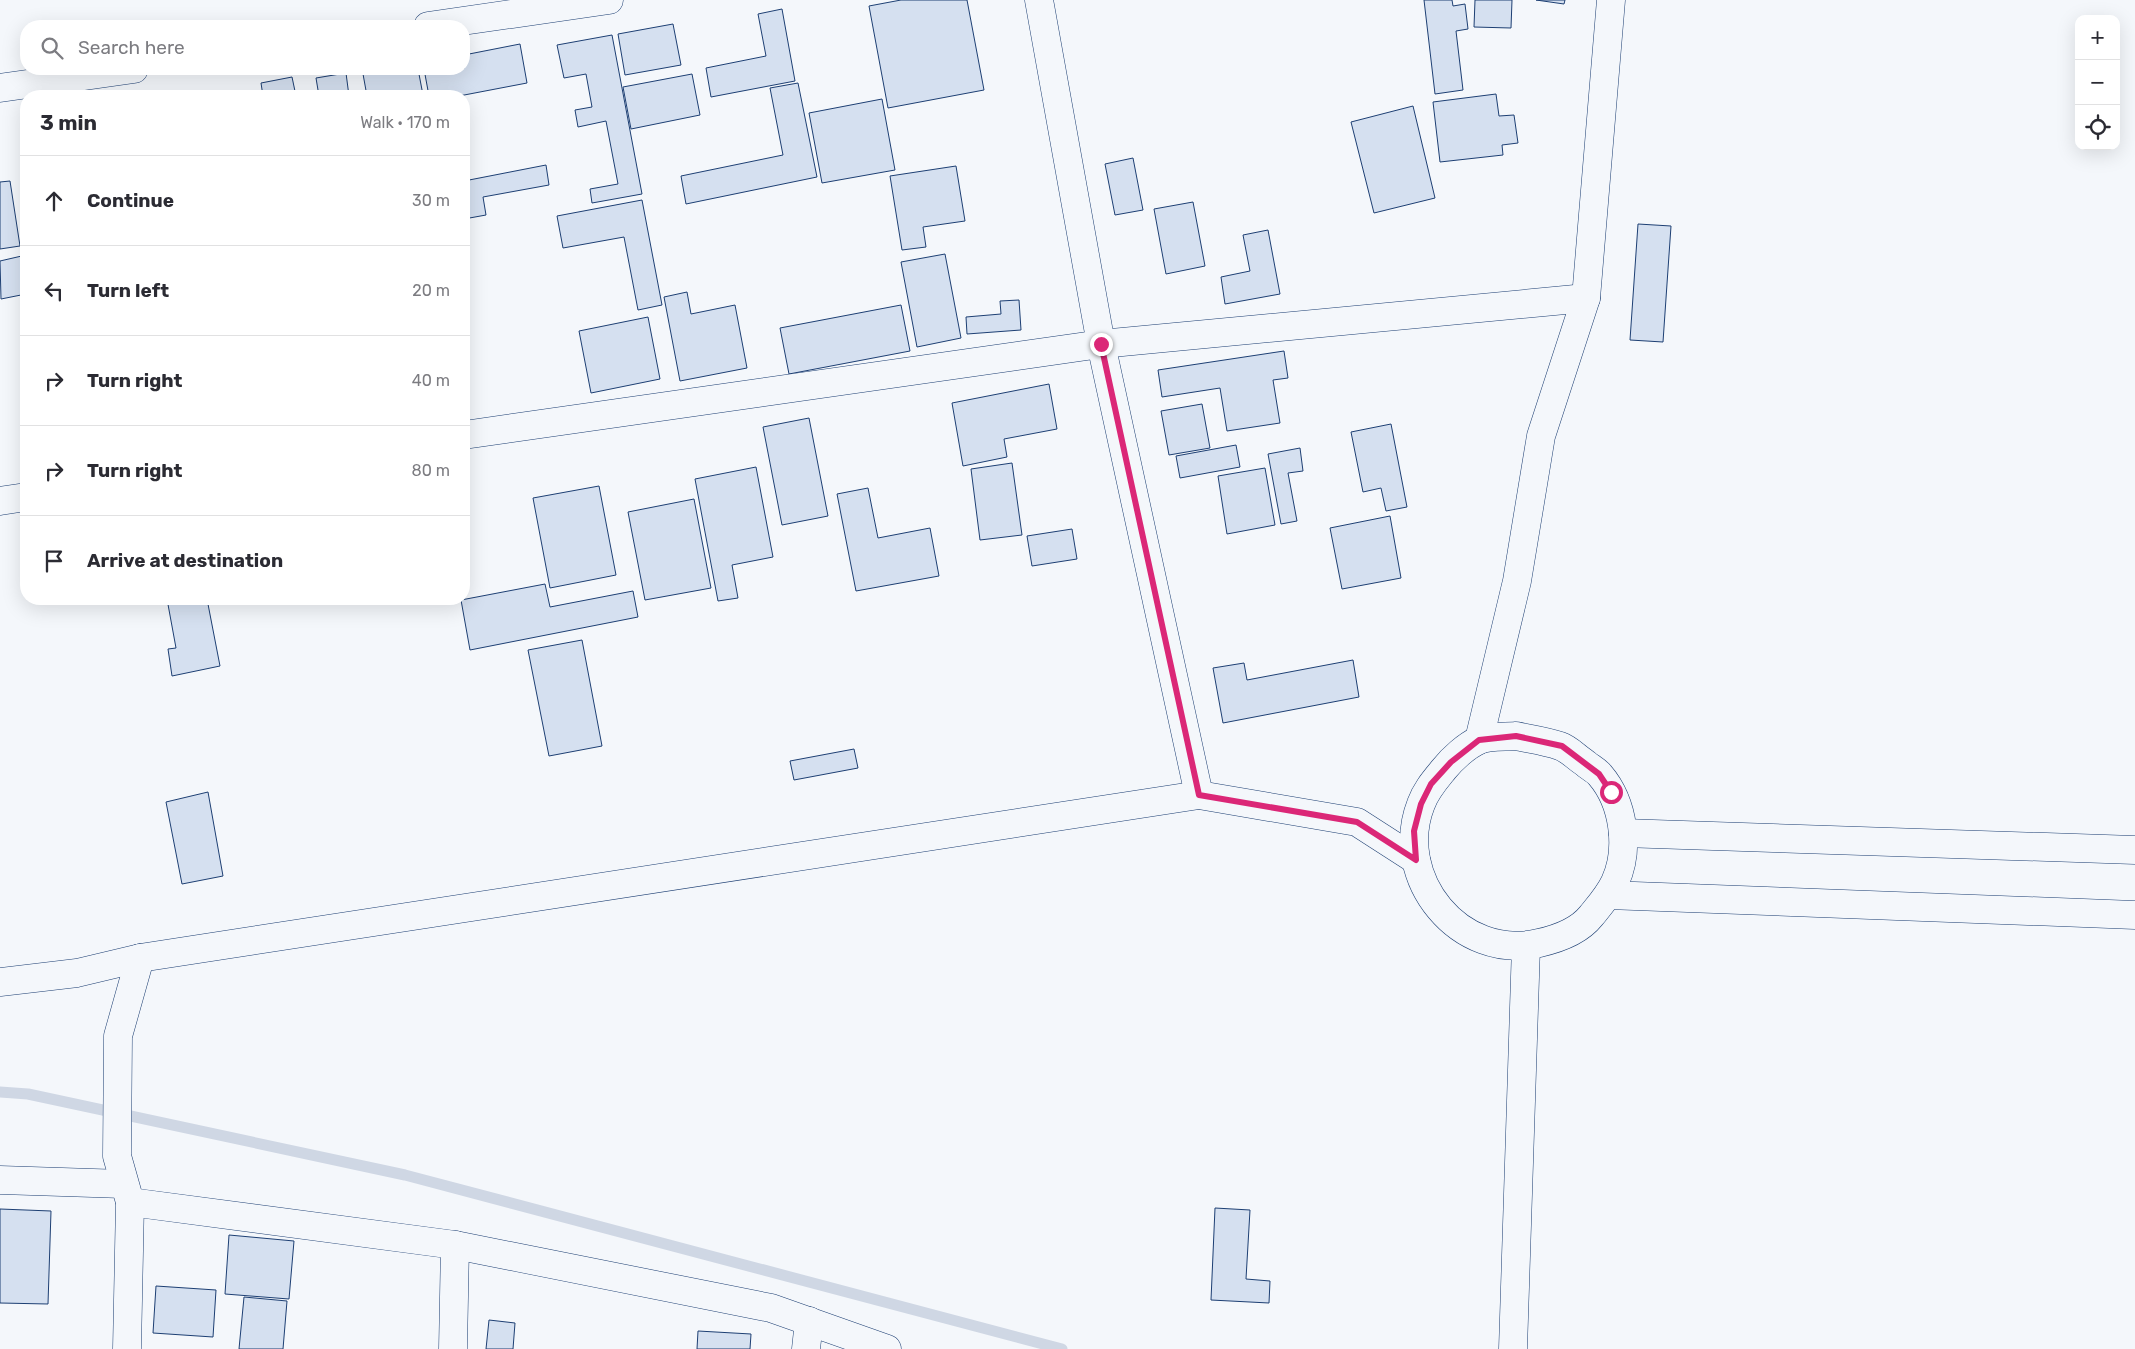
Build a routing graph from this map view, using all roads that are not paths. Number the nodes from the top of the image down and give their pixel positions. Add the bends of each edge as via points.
1 (609, 0) edge
2 (1039, 0) edge
3 (1612, 0) edge
4 (470, 20) edge
5 (92, 75) edge
6 (0, 88) edge
7 (1586, 298) junction
8 (1101, 344) junction
9 (470, 434) edge
10 (20, 498) edge
11 (0, 501) edge
12 (1479, 740) junction
13 (1199, 795) junction
14 (1623, 833) junction
15 (2135, 850) edge
16 (1416, 860) junction
17 (1608, 895) junction
18 (2135, 914) edge
19 (1526, 946) junction
20 (140, 958) junction
21 (0, 982) edge
22 (0, 1180) edge
23 (127, 1193) junction
24 (455, 1246) junction
25 (809, 1321) junction
26 (127, 1349) edge
27 (453, 1349) edge
28 (806, 1349) edge
29 (887, 1349) edge
30 (1513, 1349) edge

1 - 4 street
2 - 8 street
3 - 7 street
5 - 6 street
7 - 8 street
7 - 12 street via 1541,436 1517,581
8 - 9 street
8 - 13 street
10 - 11 street
12 - 14 street via 1516,736 1562,746 1599,774 1614,799
12 - 16 street via 1451,762 1431,784 1421,804 1414,831
13 - 16 street via 1357,822
13 - 20 street
14 - 15 street
14 - 17 street via 1621,866
16 - 19 street via 1425,889 1443,914 1467,933 1495,944
17 - 18 street
17 - 19 street via 1587,921 1558,939
19 - 30 street
20 - 21 street via 77,973
20 - 23 street via 118,1036 117,1156
22 - 23 street
23 - 24 street
23 - 26 street
24 - 25 street via 771,1308
24 - 27 street
25 - 28 street
25 - 29 street

